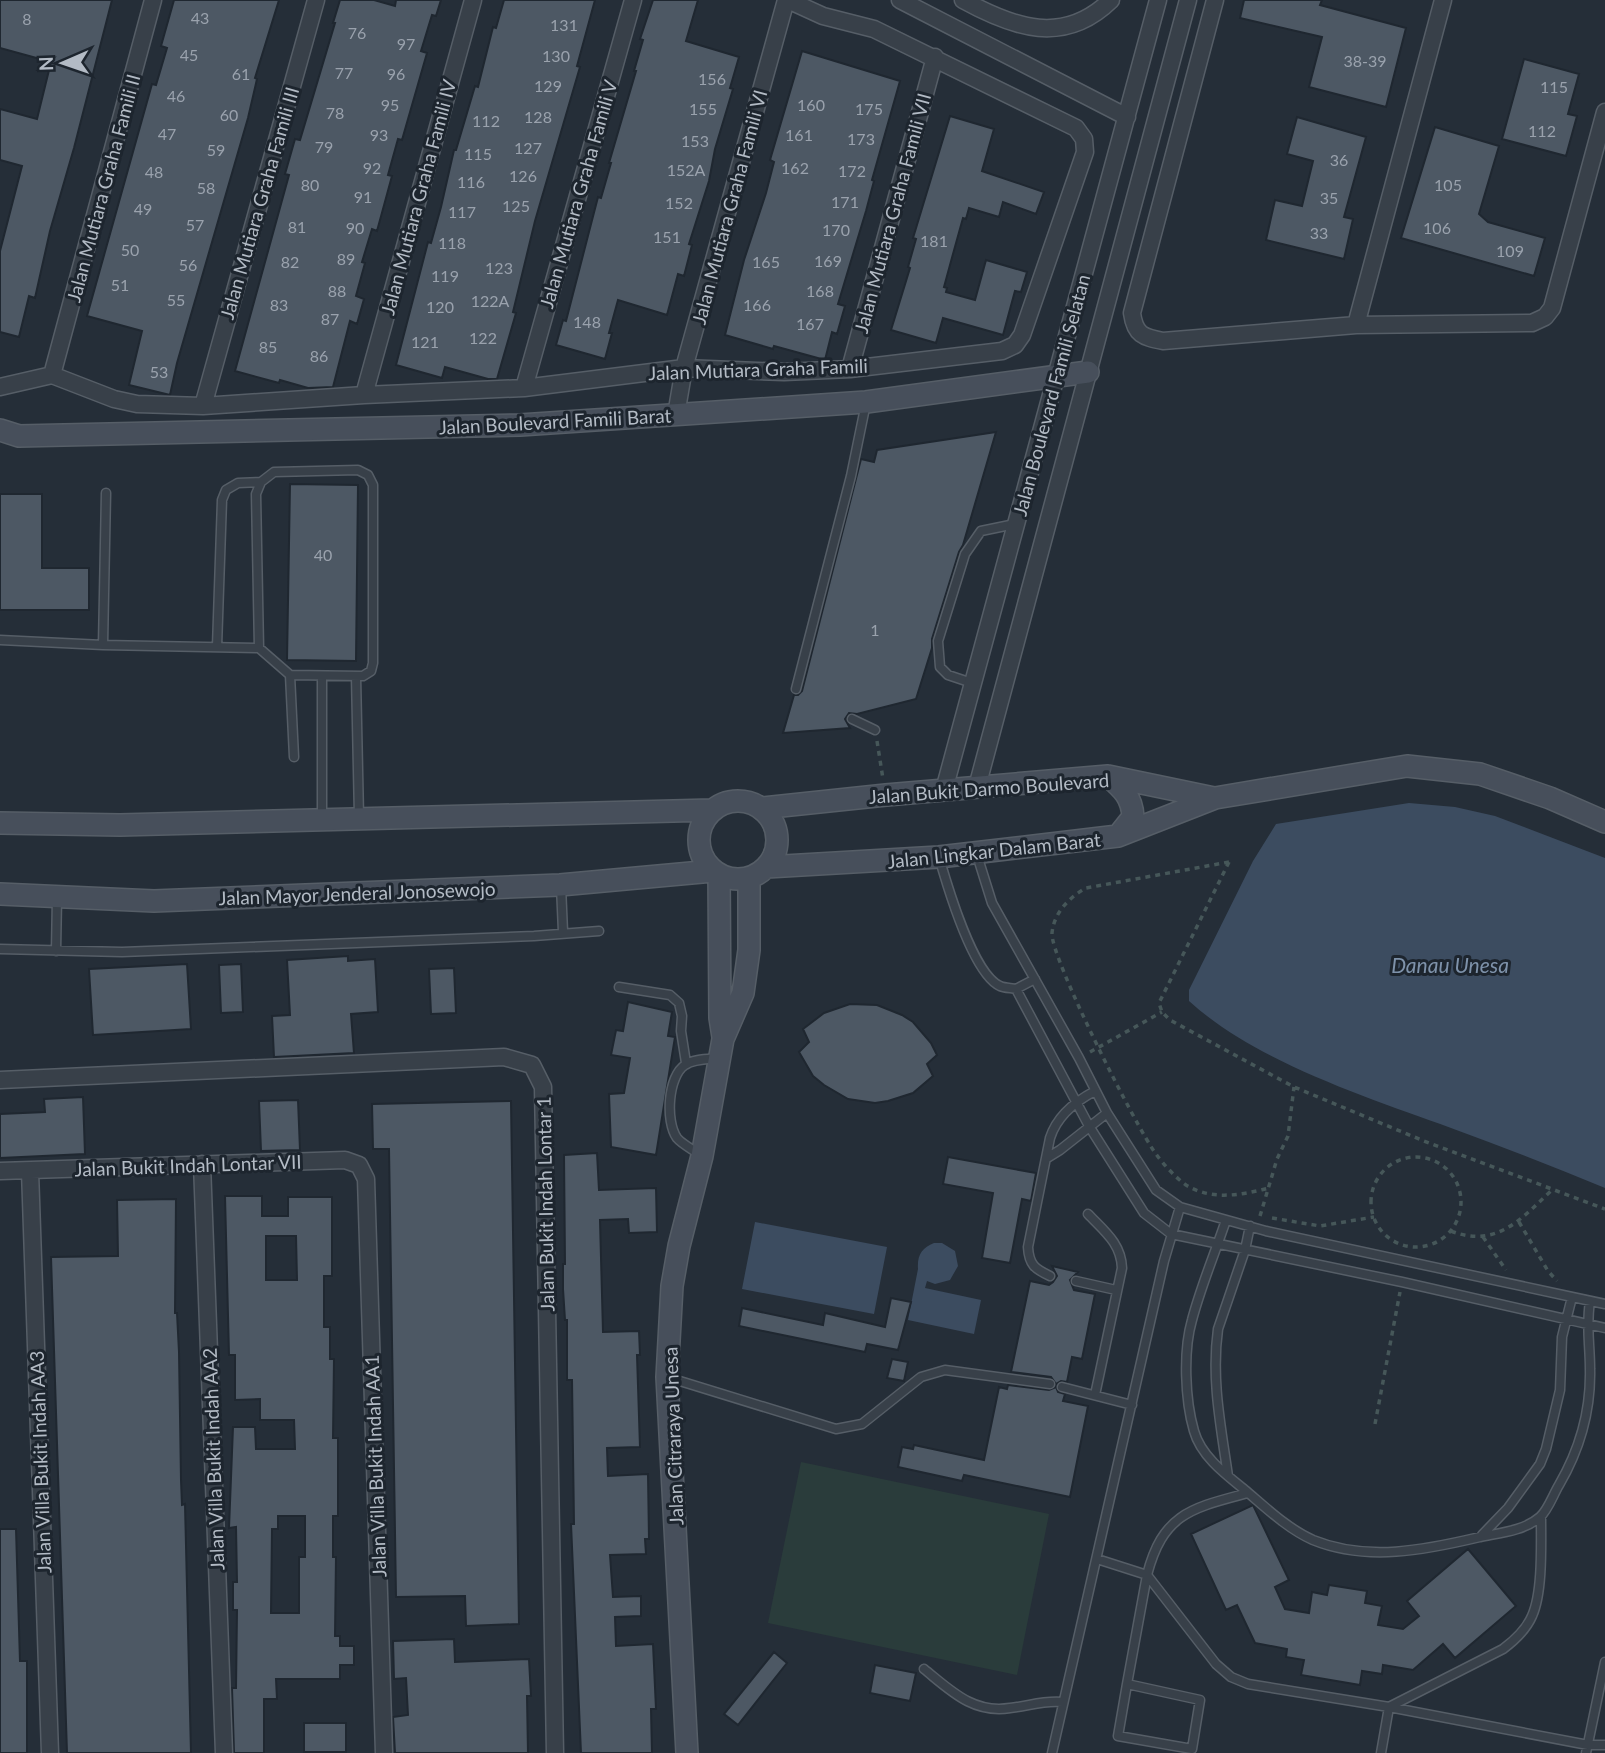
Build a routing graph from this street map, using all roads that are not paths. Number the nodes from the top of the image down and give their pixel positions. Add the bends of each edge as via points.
1 (153, 0) edge
2 (316, 0) edge
3 (473, 0) edge
4 (633, 0) edge
5 (787, 0) edge
6 (900, 0) edge
7 (963, 0) edge
8 (1111, 0) edge
9 (1158, 0) edge
10 (1188, 0) edge
11 (1215, 0) edge
12 (1443, 0) edge
13 (935, 57) junction
14 (1605, 112) edge
15 (1126, 117) junction
16 (1356, 325) junction
17 (684, 368) junction
18 (850, 369) junction
19 (1088, 372) junction
20 (52, 375) junction
21 (1056, 375) junction
22 (0, 387) edge
23 (524, 388) junction
24 (364, 395) junction
25 (866, 402) junction
26 (203, 406) junction
27 (676, 415) junction
28 (10, 433) edge
29 (0, 447) edge
30 (261, 482) junction
31 (106, 493) dead end
32 (1015, 524) junction
33 (0, 640) edge
34 (103, 645) junction
35 (217, 647) junction
36 (259, 648) junction
37 (290, 674) junction
38 (322, 676) junction
39 (356, 676) junction
40 (972, 683) junction
41 (796, 688) dead end
42 (852, 719) dead end
43 (875, 730) road end
44 (294, 757) dead end
45 (1108, 776) junction
46 (977, 787) junction
47 (944, 790) junction
48 (1214, 798) junction
49 (784, 806) junction
50 (762, 808) junction
51 (712, 810) junction
52 (322, 819) junction
53 (359, 819) junction
54 (1605, 822) edge
55 (0, 823) edge
56 (1118, 836) junction
57 (976, 852) junction
58 (939, 858) junction
59 (767, 871) junction
60 (716, 872) junction
61 (561, 885) junction
62 (0, 894) edge
63 (57, 897) junction
64 (599, 930) dead end
65 (563, 932) junction
66 (0, 949) edge
67 (56, 951) junction
68 (1035, 979) junction
69 (619, 987) dead end
70 (1016, 989) junction
71 (722, 1048) junction
72 (686, 1063) junction
73 (0, 1080) edge
74 (1095, 1091) junction
75 (1075, 1101) junction
76 (1107, 1113) junction
77 (1089, 1126) junction
78 (702, 1156) junction
79 (1047, 1158) junction
80 (202, 1164) junction
81 (0, 1171) edge
82 (30, 1171) junction
83 (366, 1179) joint
84 (1180, 1207) junction
85 (1088, 1214) dead end
86 (1226, 1220) junction
87 (1253, 1227) junction
88 (1171, 1234) junction
89 (1218, 1244) junction
90 (1245, 1250) junction
91 (1050, 1276) dead end
92 (1076, 1281) dead end
93 (1116, 1290) junction
94 (1572, 1297) junction
95 (1590, 1301) junction
96 (1605, 1304) edge
97 (1566, 1321) junction
98 (1586, 1324) junction
99 (1605, 1328) edge
100 (667, 1377) junction
101 (1050, 1384) dead end
102 (1062, 1387) dead end
103 (1095, 1395) junction
104 (1132, 1405) junction
105 (1228, 1476) junction
106 (1248, 1493) junction
107 (1541, 1517) junction
108 (1480, 1537) junction
109 (1097, 1559) junction
110 (1147, 1574) junction
111 (1605, 1662) edge
112 (924, 1669) dead end
113 (1127, 1684) junction
114 (1063, 1702) junction
115 (1389, 1707) junction
116 (1605, 1745) edge
117 (1587, 1749) edge
118 (50, 1753) edge
119 (224, 1753) edge
120 (384, 1753) edge
121 (555, 1753) edge
122 (687, 1753) edge
123 (1052, 1753) edge
124 (1381, 1753) edge

1 - 20 street, Jalan Mutiara Graha Famili II
2 - 26 street, Jalan Mutiara Graha Famili III
3 - 24 street, Jalan Mutiara Graha Famili IV
4 - 23 street, Jalan Mutiara Graha Famili V
5 - 13 street, Jalan Mutiara Graha Famili via 823,16 873,29
5 - 17 street, Jalan Mutiara Graha Famili VI
6 - 15 street
7 - 8 street via 1014,24 1065,27 1089,18
9 - 15 street, Jalan Boulevard Famili Selatan
10 - 19 street, Jalan Boulevard Famili Selatan
11 - 16 street via 1132,313 1133,327 1144,337 1163,341
12 - 16 street
13 - 18 street, Jalan Mutiara Graha Famili VII
13 - 18 street, Jalan Mutiara Graha Famili via 1076,128 1084,139 1085,152 1015,345 1002,352
14 - 16 street via 1552,308 1545,317 1532,323
15 - 21 street, Jalan Boulevard Famili Selatan
17 - 18 street, Jalan Mutiara Graha Famili
17 - 23 street, Jalan Mutiara Graha Famili
17 - 27 street, Jalan Mutiara Graha Famili VI
19 - 21 main road, Jalan Boulevard Famili Barat
19 - 46 street, Jalan Boulevard Famili Selatan
20 - 22 street
20 - 26 street, Jalan Mutiara Graha Famili via 137,404
21 - 25 main road, Jalan Boulevard Famili Barat
21 - 32 street, Jalan Boulevard Famili Selatan
23 - 24 street, Jalan Mutiara Graha Famili
24 - 26 street, Jalan Mutiara Graha Famili
25 - 27 main road, Jalan Boulevard Famili Barat
25 - 41 lane
27 - 28 main road, Jalan Boulevard Famili Barat via 520,425
28 - 29 main road, Jalan Boulevard Famili Barat
30 - 35 lane via 239,483 226,490 222,500
30 - 36 lane via 256,494
30 - 39 lane via 274,472 358,470 368,475 373,485 373,663 372,671
31 - 34 lane
32 - 40 street, Jalan Boulevard Famili Selatan
32 - 40 lane via 981,531 965,554 938,641 940,667 948,675
33 - 34 lane
34 - 35 lane
35 - 36 lane
36 - 37 lane
37 - 38 lane
37 - 44 lane
38 - 39 lane
38 - 52 lane
39 - 53 lane
40 - 47 street, Jalan Boulevard Famili Selatan
42 - 43 lane
45 - 46 main road, Jalan Bukit Darmo Boulevard
45 - 48 main road, Jalan Bukit Darmo Boulevard
45 - 56 main road via 1132,801 1133,817
46 - 47 main road, Jalan Bukit Darmo Boulevard
47 - 49 main road, Jalan Bukit Darmo Boulevard
48 - 54 main road via 1407,766 1480,774
48 - 56 main road, Jalan Lingkar Dalam Barat
49 - 50 main road, Jalan Bukit Darmo Boulevard
49 - 59 main road, Jalan Citraraya Unesa
50 - 51 main road, Jalan Bukit Darmo Boulevard via 742,800
50 - 59 main road via 771,817 778,843
51 - 53 main road
51 - 60 main road via 700,829 699,841 701,852
52 - 53 main road
52 - 55 main road
56 - 57 main road, Jalan Lingkar Dalam Barat
57 - 58 main road, Jalan Lingkar Dalam Barat
57 - 68 lane via 992,903
58 - 59 main road, Jalan Lingkar Dalam Barat
58 - 70 lane via 956,914 987,975 999,986
59 - 60 main road, Jalan Lingkar Dalam Barat via 739,880
59 - 71 main road, Jalan Citraraya Unesa via 743,993
60 - 61 main road, Jalan Mayor Jenderal Jonosewojo
60 - 71 main road, Jalan Citraraya Unesa
61 - 63 main road, Jalan Mayor Jenderal Jonosewojo via 155,901
61 - 65 lane
62 - 63 main road, Jalan Mayor Jenderal Jonosewojo
63 - 67 lane
64 - 65 lane
65 - 67 lane
66 - 67 lane
68 - 70 lane
68 - 74 lane
69 - 72 lane via 670,995 679,1003
70 - 75 lane
71 - 72 lane
71 - 78 main road, Jalan Citraraya Unesa
72 - 78 lane via 676,1073 668,1107 671,1125 677,1139
73 - 121 street, Jalan Bukit Indah Lontar 1 via 504,1057 532,1065 544,1087
74 - 75 lane
74 - 76 lane
75 - 77 lane
75 - 79 lane via 1054,1126
76 - 77 lane
76 - 84 lane via 1156,1190
77 - 79 lane
77 - 88 lane via 1144,1213
78 - 100 main road, Jalan Citraraya Unesa via 672,1286
79 - 91 lane via 1028,1247 1034,1269
80 - 82 street, Jalan Bukit Indah Lontar VII
80 - 83 street, Jalan Bukit Indah Lontar VII via 345,1160 359,1165
80 - 119 street, Jalan Villa Bukit Indah AA2
81 - 82 street, Jalan Bukit Indah Lontar VII
82 - 118 street, Jalan Villa Bukit Indah AA3
83 - 120 street, Jalan Villa Bukit Indah AA1
84 - 86 lane
84 - 88 lane
85 - 93 lane via 1121,1253
86 - 87 lane
86 - 89 lane
87 - 90 lane
87 - 94 lane
88 - 89 lane
88 - 104 lane
89 - 90 lane
89 - 105 lane via 1191,1323 1186,1369 1195,1435
90 - 97 lane
90 - 105 lane via 1216,1342 1215,1384
92 - 93 lane
93 - 103 lane
94 - 95 lane
94 - 97 lane
95 - 96 lane
95 - 98 lane
97 - 98 lane
97 - 108 lane via 1560,1390 1546,1449 1508,1508
98 - 99 lane
98 - 107 lane via 1590,1396 1583,1433
100 - 101 lane via 836,1429 862,1424 920,1377 945,1370
100 - 122 main road, Jalan Citraraya Unesa
102 - 103 lane
103 - 104 lane
104 - 109 lane
105 - 106 lane
106 - 108 lane via 1311,1539 1347,1551 1436,1548
106 - 110 lane via 1200,1506 1182,1516 1167,1529 1153,1552
107 - 108 lane via 1520,1528
107 - 115 lane via 1533,1616 1519,1636 1503,1649
109 - 110 lane
109 - 114 lane
110 - 113 lane
110 - 115 lane via 1231,1677 1248,1684
111 - 117 lane
112 - 114 lane via 961,1700 990,1709 1045,1700
113 - 113 lane via 1200,1700 1192,1749 1118,1736
114 - 123 lane
115 - 117 lane
115 - 124 lane
116 - 117 lane

